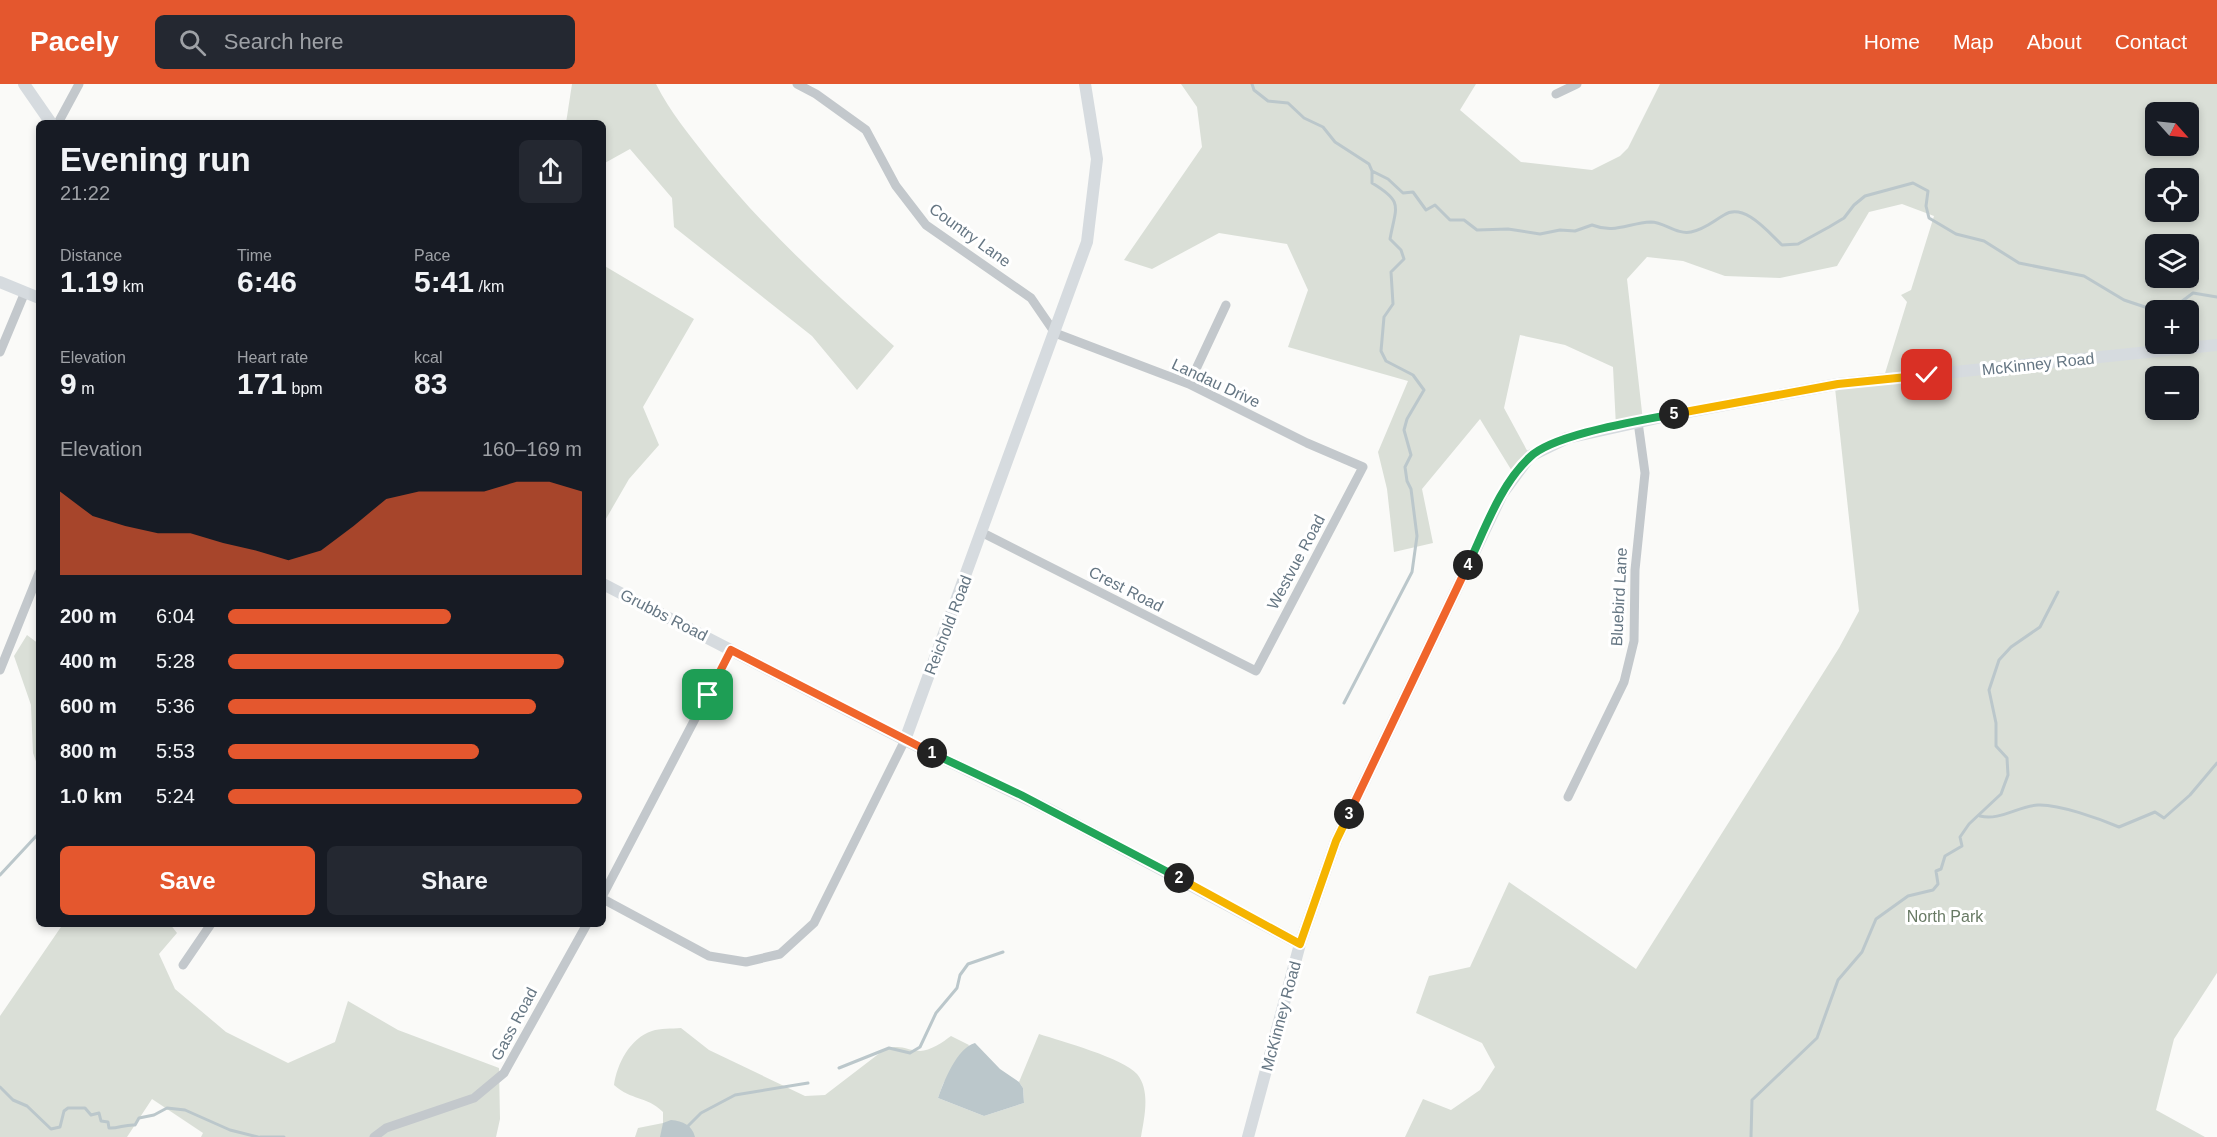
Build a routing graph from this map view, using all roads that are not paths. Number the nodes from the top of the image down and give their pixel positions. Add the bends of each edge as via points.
1 (24, 84) edge
2 (78, 84) edge
3 (797, 84) edge
4 (1085, 84) edge
5 (1577, 84) edge
6 (1556, 94) dead end
7 (49, 120) edge
8 (60, 120) edge
9 (0, 282) edge
10 (25, 292) junction
11 (36, 297) edge
12 (1226, 305) dead end
13 (1054, 333) junction
14 (2217, 345) edge
15 (0, 352) edge
16 (1189, 384) junction
17 (1638, 422) junction
18 (1363, 467) joint
19 (983, 533) junction
20 (36, 580) edge
21 (606, 586) edge
22 (731, 650) junction
23 (0, 670) edge
24 (1256, 671) joint
25 (905, 740) junction
26 (1568, 797) dead end
27 (606, 891) edge
28 (606, 899) edge
29 (209, 927) edge
30 (585, 927) edge
31 (1300, 944) junction
32 (183, 966) dead end
33 (374, 1137) edge
34 (1248, 1137) edge

1 - 7 street
2 - 8 street
3 - 13 street, Country Lane via 866,130 896,186 926,225 1031,298
4 - 13 street, Reichold Road via 1097,159 1087,242
5 - 6 street
9 - 10 street
10 - 11 street
10 - 15 street
12 - 16 street
13 - 16 street, Landau Drive
13 - 19 street, Reichold Road
14 - 17 street, McKinney Road via 1838,384
16 - 18 street, Landau Drive
17 - 26 street, Bluebird Lane via 1645,473 1631,658 1624,682
17 - 31 street, McKinney Road via 1567,438 1530,456 1502,494 1336,841
18 - 24 street, Westvue Road
19 - 24 street, Crest Road
19 - 25 street, Reichold Road
20 - 23 street
21 - 22 street, Grubbs Road
22 - 25 street, Grubbs Road
22 - 27 street
25 - 28 street, Reichold Road via 814,923 780,954 746,962 709,956
25 - 31 street, Grubbs Road via 1062,816
29 - 32 street
30 - 33 street, Gass Road via 504,1073 474,1098 386,1128
31 - 34 street, McKinney Road

